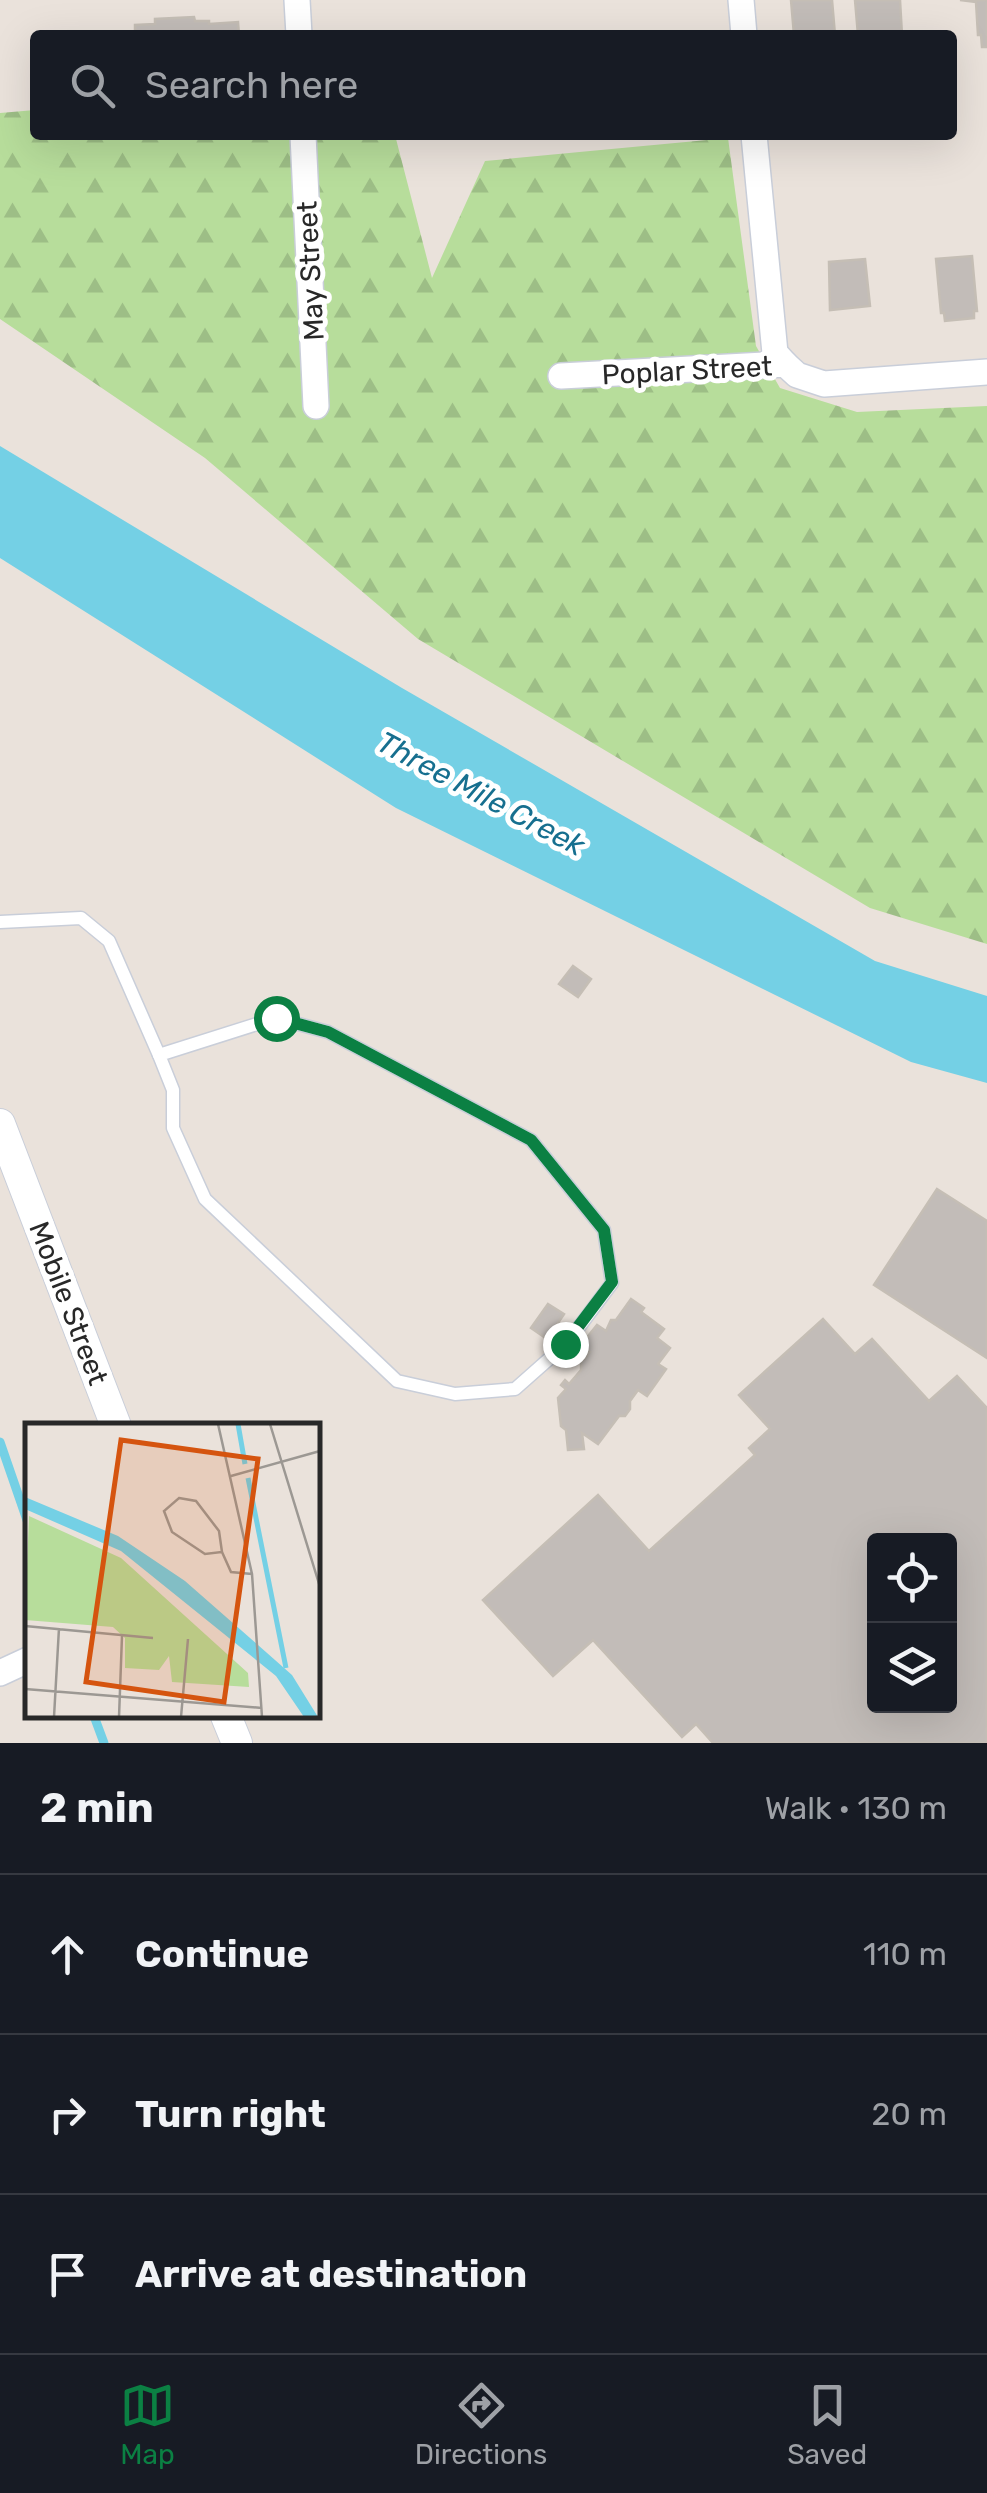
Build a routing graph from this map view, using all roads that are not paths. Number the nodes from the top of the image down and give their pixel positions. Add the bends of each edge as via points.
1 (297, 0) edge
2 (740, 0) edge
3 (299, 30) edge
4 (743, 30) edge
5 (304, 140) edge
6 (754, 140) edge
7 (786, 364) junction
8 (987, 372) edge
9 (561, 376) dead end
10 (316, 406) dead end
11 (0, 922) edge
12 (159, 1055) junction
13 (0, 1124) edge
14 (115, 1423) edge
15 (25, 1661) edge
16 (0, 1673) edge
17 (227, 1718) edge
18 (237, 1743) edge

1 - 3 street
2 - 4 street
5 - 10 street, May Street
6 - 7 street via 774,353
7 - 8 street, Poplar Street via 824,384
7 - 9 street, Poplar Street
11 - 12 lane via 81,918 109,941
12 - 12 lane via 173,1090 173,1128 205,1199 397,1382 455,1394 514,1389 568,1343 612,1282 604,1230 531,1140 328,1032 276,1018
13 - 14 street, Mobile Street
15 - 16 street
17 - 18 street

